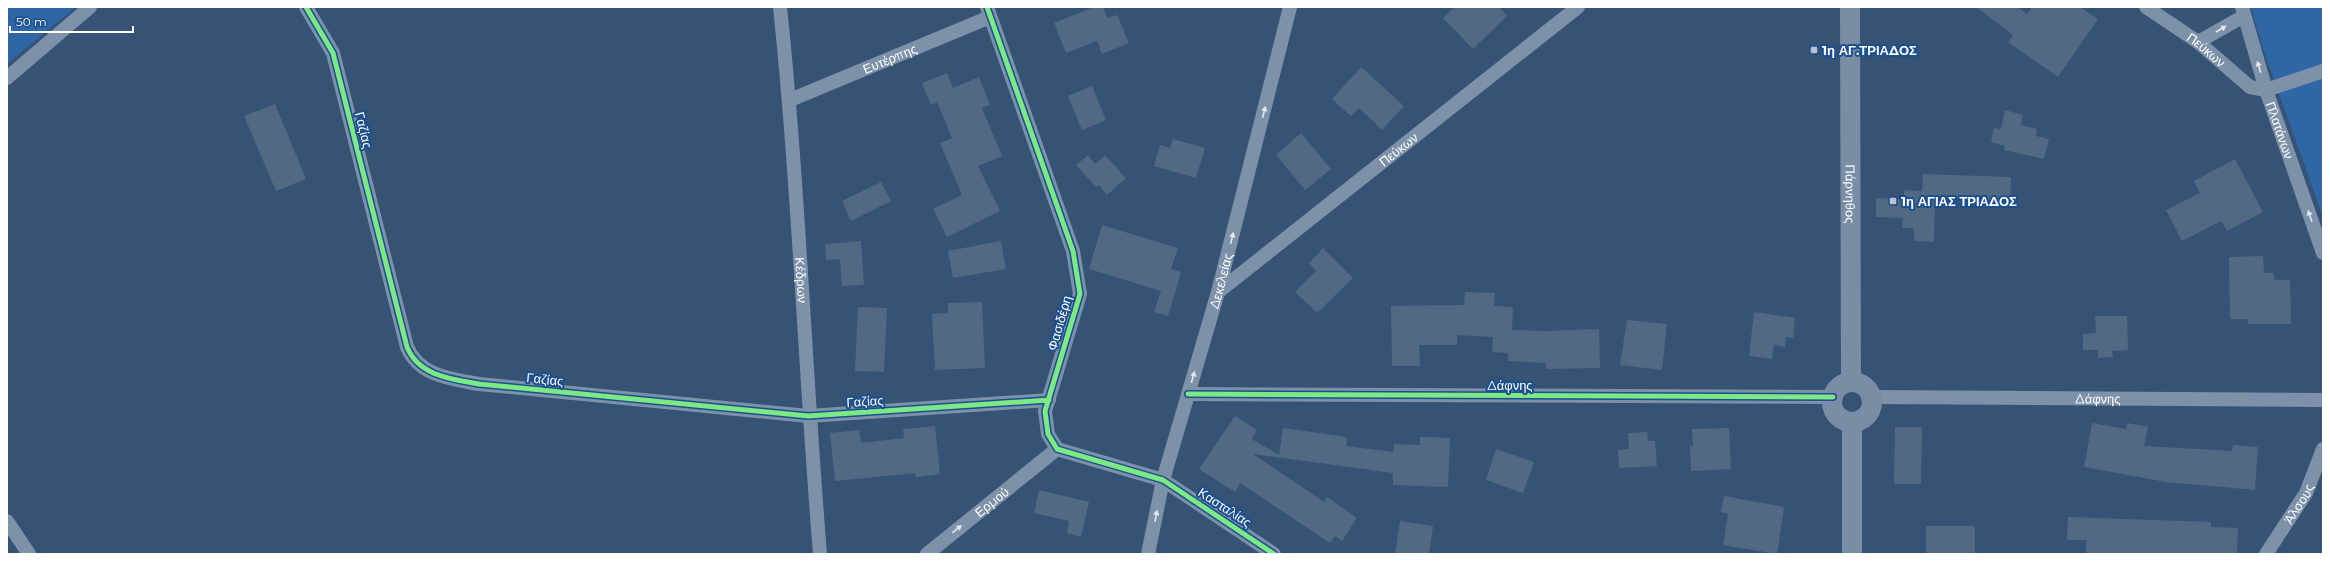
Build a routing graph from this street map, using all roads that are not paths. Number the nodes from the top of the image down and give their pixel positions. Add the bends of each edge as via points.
1 (90, 7) edge
2 (306, 7) edge
3 (780, 7) edge
4 (1290, 7) edge
5 (1578, 7) edge
6 (1850, 7) edge
7 (2146, 7) edge
8 (2243, 11) edge
9 (989, 12) edge
10 (2198, 42) junction
11 (2323, 71) edge
12 (7, 78) edge
13 (2266, 90) junction
14 (790, 100) junction
15 (2323, 253) edge
16 (1218, 292) junction
17 (1850, 382) junction
18 (1188, 394) junction
19 (1833, 397) junction
20 (1872, 397) junction
21 (1049, 400) junction
22 (2323, 400) edge
23 (808, 416) junction
24 (1852, 422) junction
25 (1057, 449) junction
26 (2323, 449) edge
27 (1163, 480) junction
28 (7, 521) edge
29 (29, 554) edge
30 (820, 554) edge
31 (927, 554) edge
32 (1148, 554) edge
33 (1274, 554) edge
34 (1852, 554) edge
35 (2266, 554) edge

1 - 12 street
2 - 23 street, Γαζίας via 333,52 407,347 412,359 420,366 447,378 479,384
3 - 14 street, Κέδρων
16 -> 4 street, Δεκελείας
5 - 16 street, Πεύκων
6 - 17 street, Πάρνηθος
7 - 10 street, Πεύκων
10 -> 8 street
13 -> 8 street, Πλατάνων
9 - 14 street, Ευτέρπης
9 - 21 street, Φασιδέρη via 1073,251 1080,294
10 - 13 street, Πεύκων via 2250,86
11 - 13 street
15 -> 13 street, Πλατάνων
14 - 23 street, Κέδρων
18 -> 16 street, Δεκελείας
17 - 19 street via 1839,386
17 - 20 street via 1863,384
18 - 19 street, Δάφνης
18 - 27 street, Δεκελείας
19 - 24 street via 1832,403 1837,414
20 - 22 street, Δάφνης
20 - 24 street via 1869,412 1860,420
21 - 23 street, Γαζίας
21 - 25 street, Φασιδέρη via 1045,411 1046,424
23 - 30 street, Κέδρων
24 - 34 street
25 - 27 street
31 -> 25 street, Ερμού
26 - 35 street, Άλσους via 2306,492
32 -> 27 street, Δεκελείας
27 - 33 street, Κασταλίας
28 - 29 street

